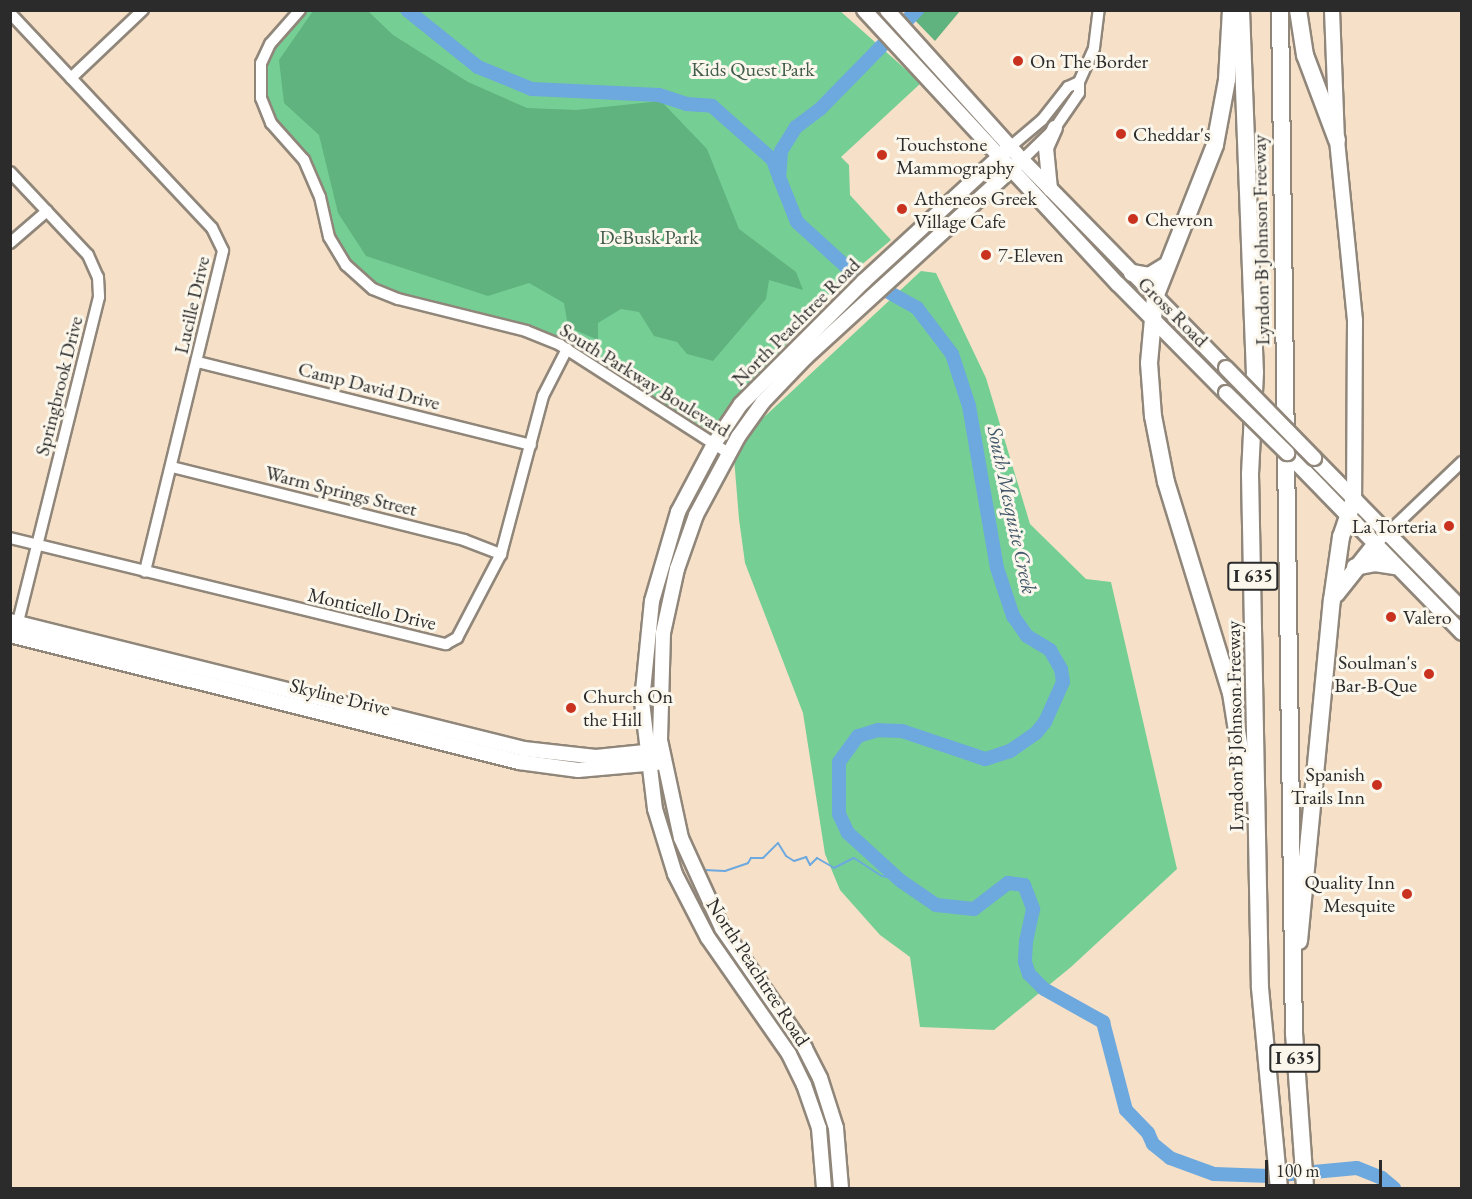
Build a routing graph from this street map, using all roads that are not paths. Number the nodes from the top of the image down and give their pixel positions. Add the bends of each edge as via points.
1 (143, 10) edge
2 (300, 10) edge
3 (864, 10) edge
4 (887, 10) edge
5 (1099, 10) edge
6 (1232, 10) edge
7 (1241, 10) edge
8 (1280, 10) edge
9 (1298, 10) edge
10 (1332, 10) edge
11 (10, 13) edge
12 (938, 66) junction
13 (925, 77) junction
14 (71, 78) junction
15 (1079, 82) junction
16 (1055, 128) junction
17 (1337, 140) junction
18 (1005, 152) junction
19 (1017, 165) junction
20 (10, 172) edge
21 (1050, 189) junction
22 (47, 211) junction
23 (917, 233) junction
24 (10, 243) edge
25 (1103, 243) junction
26 (927, 246) junction
27 (1091, 255) junction
28 (1167, 265) junction
29 (1132, 273) junction
30 (1155, 297) junction
31 (1151, 318) junction
32 (567, 349) junction
33 (198, 362) junction
34 (714, 444) junction
35 (531, 445) junction
36 (728, 453) junction
37 (1461, 462) edge
38 (172, 467) junction
39 (1354, 499) junction
40 (1347, 515) junction
41 (1388, 532) junction
42 (10, 538) edge
43 (1375, 544) junction
44 (38, 545) junction
45 (501, 554) junction
46 (1395, 566) junction
47 (1355, 567) junction
48 (145, 572) junction
49 (1332, 600) junction
50 (1461, 609) edge
51 (14, 628) edge
52 (1461, 633) edge
53 (655, 757) junction
54 (722, 928) junction
55 (708, 938) junction
56 (1293, 977) junction
57 (1260, 988) junction
58 (824, 1188) edge
59 (842, 1188) edge
60 (1279, 1188) edge
61 (1305, 1188) edge

1 - 14 street
2 - 32 street, South Parkway Boulevard via 270,45 261,63 261,98 271,123 304,160 320,197 329,237 346,265 373,289 398,299 526,332
3 - 13 main road, Gross Road
4 - 12 main road, Gross Road
5 - 15 street, North Peachtree Road via 1094,48
6 - 28 highway via 1227,80 1215,146
7 - 57 highway, Lyndon B Johnson Freeway / I 635 via 1255,372 1250,474
8 - 56 highway, Lyndon B Johnson Freeway / I 635
9 - 17 highway via 1305,55
10 - 17 main road
11 - 14 street, Lucille Drive
12 - 13 main road
12 - 18 main road, Gross Road
13 - 18 main road, Gross Road
14 - 33 street, Lucille Drive via 220,239 220,274
15 - 16 street, North Peachtree Road via 1079,93
15 - 18 street, North Peachtree Road via 1068,87 1042,120
16 - 19 street, North Peachtree Road
16 - 21 main road via 1046,148
17 - 39 main road via 1356,320
18 - 19 main road, Gross Road
18 - 23 main road, North Peachtree Road
19 - 21 main road, Gross Road
19 - 26 main road, North Peachtree Road
19 - 27 main road, Gross Road
20 - 22 street, Springbrook Drive
21 - 25 main road, Gross Road
22 - 24 street
22 - 44 street, Springbrook Drive via 88,255 99,278 99,297
23 - 26 main road
23 - 34 main road, North Peachtree Road via 741,404
25 - 27 main road
25 - 29 main road, Gross Road
26 - 36 main road, North Peachtree Road via 764,402
27 - 31 main road, Gross Road
28 - 29 highway via 1149,276
28 - 30 highway
29 - 30 main road, Gross Road
30 - 31 highway
30 - 39 main road, Gross Road, bridge
31 - 40 main road, Gross Road, bridge
31 - 57 highway via 1150,384 1157,444 1226,675 1242,748
32 - 34 street, South Parkway Boulevard
32 - 35 street, Monticello Drive via 545,392
33 - 35 street, Camp David Drive
33 - 38 street, Lucille Drive
34 - 36 street, South Parkway Boulevard
34 - 53 main road, North Peachtree Road via 678,512 652,601 643,672
35 - 45 street, Monticello Drive
36 - 53 main road, North Peachtree Road via 696,515 669,601
37 - 41 street
38 - 45 street, Warm Springs Street via 452,537
38 - 48 street, Lucille Drive
39 - 40 highway
39 - 41 main road, Gross Road
40 - 43 main road, Gross Road
40 - 49 highway
41 - 43 street
41 - 50 main road, Gross Road
42 - 44 street, Monticello Drive
43 - 46 main road, Gross Road
43 - 47 highway
44 - 48 street, Monticello Drive
44 - 51 street, Springbrook Drive
45 - 48 street, Monticello Drive via 457,638 446,644
46 - 47 highway via 1375,563
46 - 52 main road, Gross Road
47 - 49 highway
49 - 56 highway via 1303,923
51 - 53 main road, Skyline Drive via 289,697 541,752
53 - 54 main road, North Peachtree Road via 692,869
53 - 55 main road, North Peachtree Road via 655,809 675,874
54 - 55 main road
54 - 59 main road, North Peachtree Road via 805,1048 820,1078 836,1128
55 - 58 main road, North Peachtree Road via 789,1054 804,1085 819,1128
56 - 61 highway, Lyndon B Johnson Freeway / I 635
57 - 60 highway, Lyndon B Johnson Freeway / I 635

